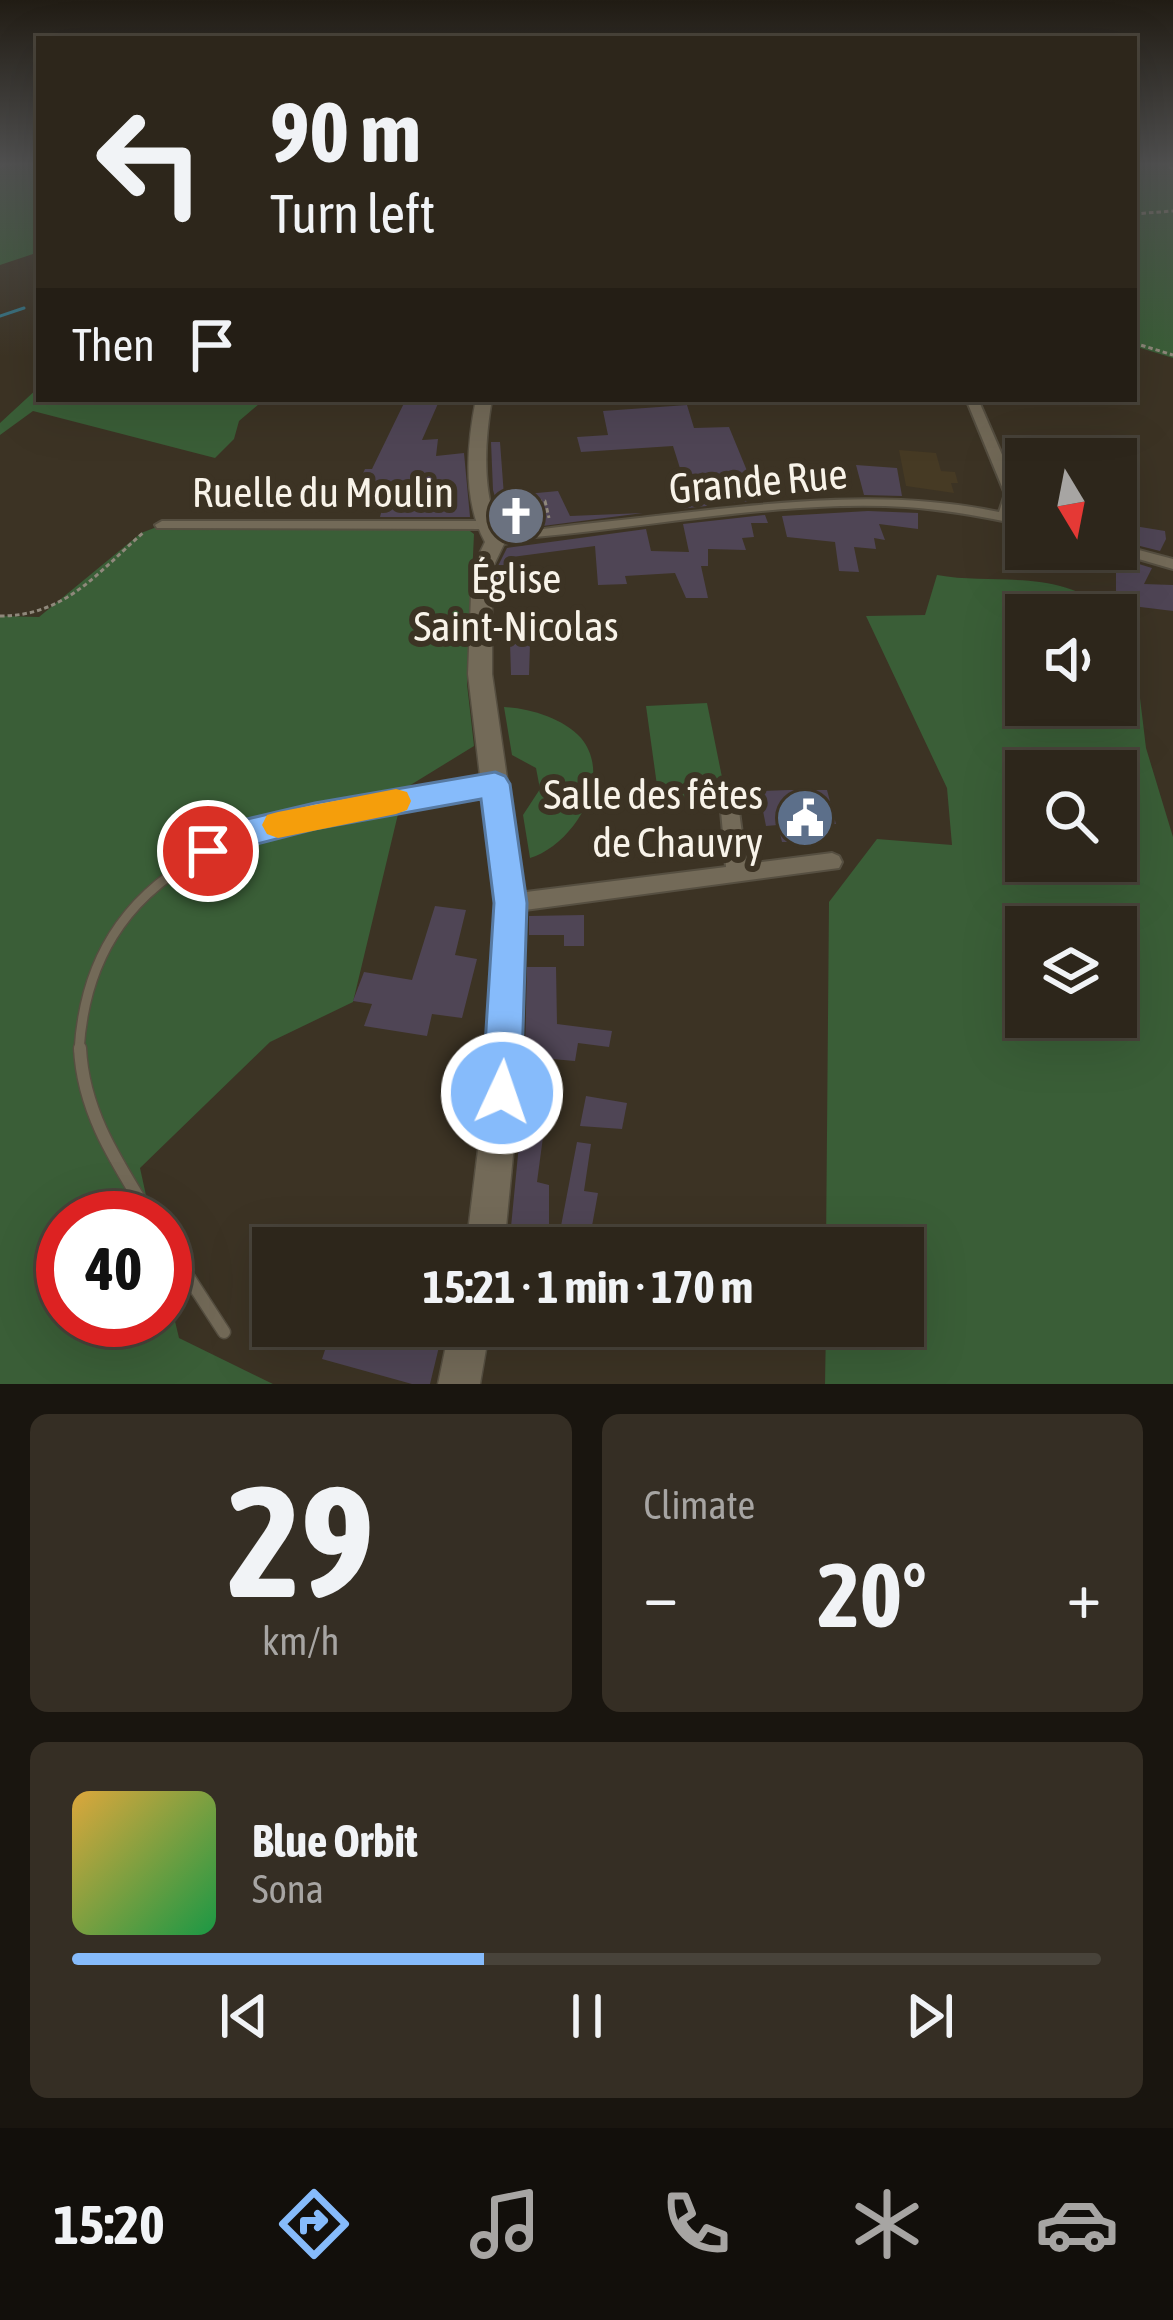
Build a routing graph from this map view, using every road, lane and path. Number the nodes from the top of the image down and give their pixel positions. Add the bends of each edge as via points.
1 (1137, 344) edge
2 (1173, 355) edge
3 (484, 402) edge
4 (973, 402) edge
5 (1004, 516) joint
6 (487, 524) junction
7 (162, 525) joint
8 (553, 532) junction
9 (1137, 554) edge
10 (1173, 564) edge
11 (0, 616) edge
12 (495, 784) junction
13 (730, 811) dead end
14 (832, 862) dead end
15 (737, 874) junction
16 (510, 903) junction
17 (133, 1191) edge
18 (487, 1227) edge
19 (192, 1283) edge
20 (224, 1332) dead end
21 (466, 1347) edge
22 (459, 1384) edge

1 - 2 path
3 - 6 street via 478,441
4 - 5 street via 1012,494
5 - 8 street, Grande Rue via 930,505 839,505
6 - 7 street, Ruelle du Moulin
6 - 8 street, Grande Rue
6 - 8 path via 544,501
6 - 12 street via 479,654
7 - 11 path via 142,533 58,608 39,617
9 - 10 street
12 - 16 street
12 - 17 lane via 247,833 185,864 123,919 86,985 76,1046 93,1114
13 - 15 street
14 - 15 street
15 - 16 street
16 - 18 street
19 - 20 lane
21 - 22 street

